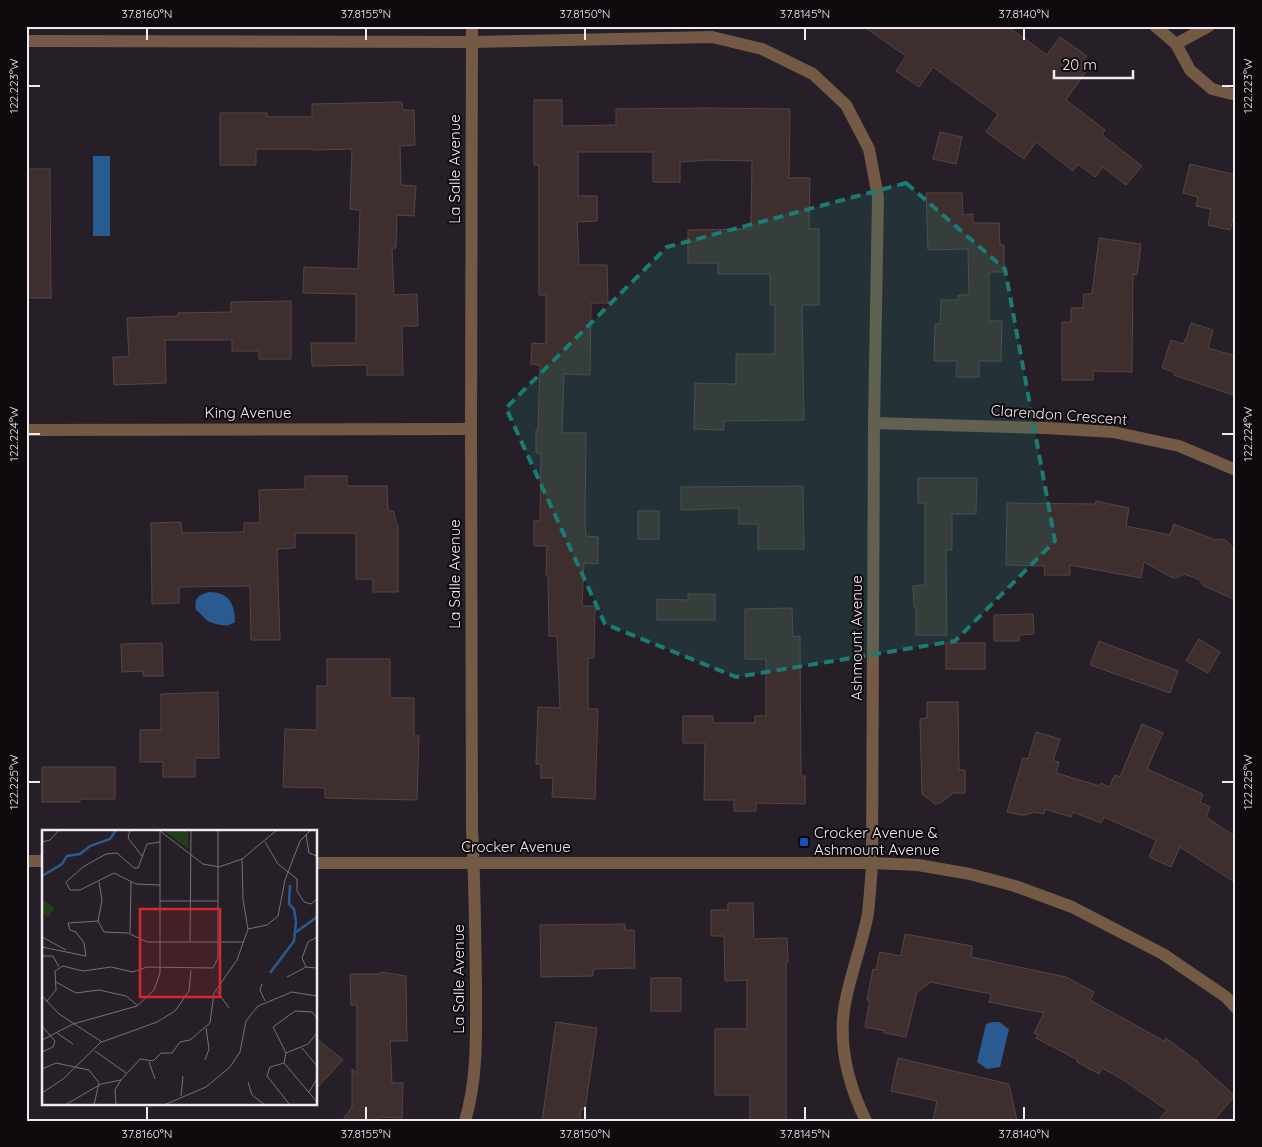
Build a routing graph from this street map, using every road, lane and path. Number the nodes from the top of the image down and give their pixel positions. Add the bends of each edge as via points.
1 (472, 26) edge
2 (1155, 26) edge
3 (1208, 26) edge
4 (26, 41) edge
5 (472, 42) junction
6 (1176, 44) junction
7 (1236, 95) edge
8 (874, 423) junction
9 (471, 429) junction
10 (26, 430) edge
11 (1236, 470) edge
12 (26, 861) edge
13 (42, 861) edge
14 (318, 862) edge
15 (872, 863) junction
16 (474, 864) junction
17 (1236, 1008) edge
18 (465, 1121) edge
19 (866, 1121) edge

1 - 5 street, La Salle Avenue
2 - 6 street
3 - 6 street
4 - 5 street, Ashmount Avenue
5 - 8 street, Ashmount Avenue via 712,37 762,49 813,74 846,105 869,149 878,196
5 - 9 street, La Salle Avenue
6 - 7 street via 1190,70 1212,89
8 - 11 street, Clarendon Crescent via 1113,432 1179,446
8 - 15 street, Ashmount Avenue
9 - 10 street, King Avenue
9 - 16 street, La Salle Avenue
12 - 13 street
14 - 16 street, Crocker Avenue
15 - 16 street, Crocker Avenue
15 - 17 street, Crocker Avenue via 918,864 970,874 1072,907 1163,954 1226,997
15 - 19 street, Ashmount Avenue via 868,912 842,1022 844,1056 850,1081
16 - 18 street, La Salle Avenue via 476,1050 471,1102

